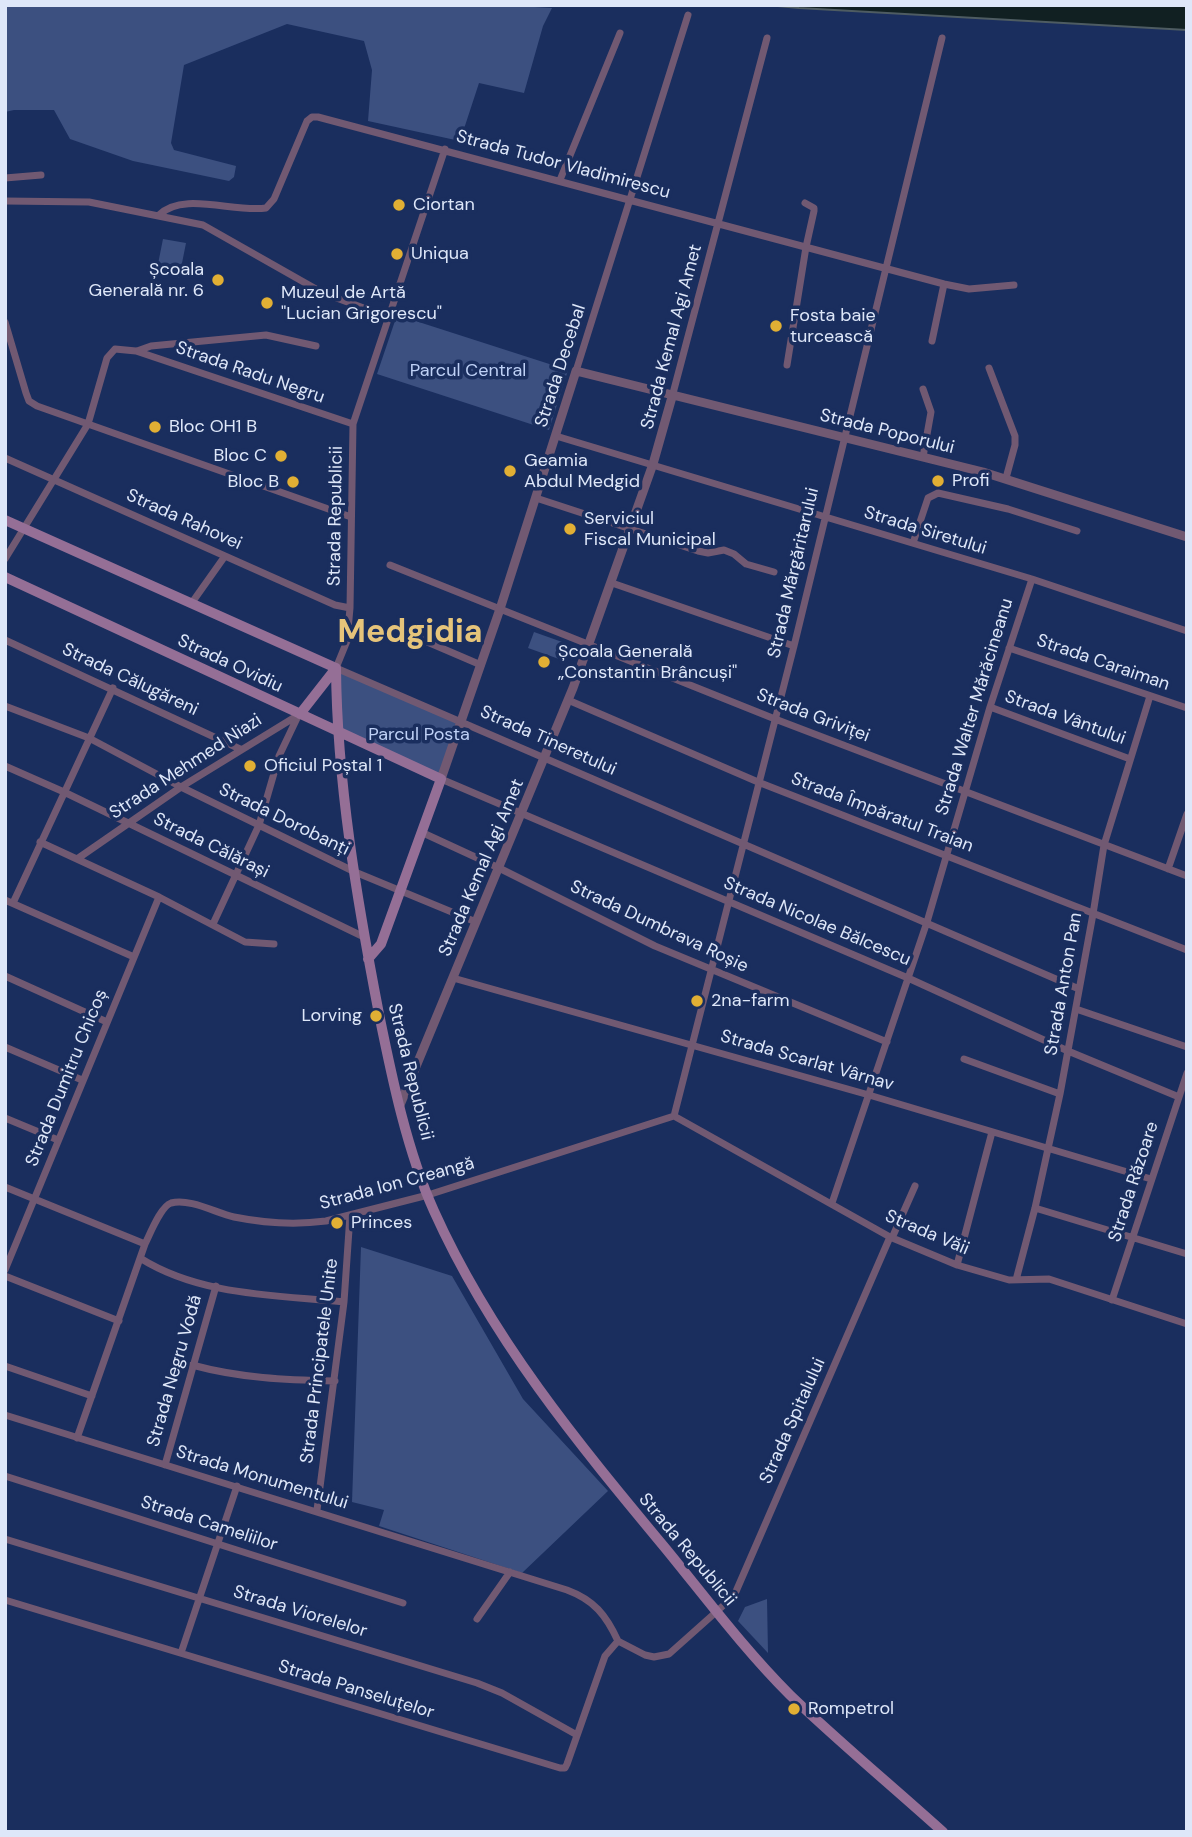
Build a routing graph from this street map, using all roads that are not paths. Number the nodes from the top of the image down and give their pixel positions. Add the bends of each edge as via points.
1 (688, 15) dead end
2 (620, 33) dead end
3 (767, 38) dead end
4 (942, 38) dead end
5 (445, 149) junction
6 (41, 175) dead end
7 (5, 178) edge
8 (560, 180) junction
9 (5, 201) edge
10 (631, 201) junction
11 (806, 203) dead end
12 (159, 215) junction
13 (718, 223) junction
14 (806, 247) junction
15 (885, 269) junction
16 (944, 284) junction
17 (1014, 285) dead end
18 (388, 317) junction
19 (5, 322) edge
20 (932, 341) dead end
21 (316, 346) dead end
22 (136, 351) junction
23 (787, 365) dead end
24 (989, 368) dead end
25 (576, 372) junction
26 (923, 389) dead end
27 (672, 397) junction
28 (88, 424) junction
29 (353, 424) junction
30 (556, 436) junction
31 (843, 437) junction
32 (923, 457) junction
33 (5, 458) edge
34 (653, 464) junction
35 (1006, 478) junction
36 (55, 480) junction
37 (536, 498) junction
38 (351, 517) junction
39 (823, 517) junction
40 (5, 520) edge
41 (25, 529) junction
42 (631, 530) junction
43 (1077, 531) dead end
44 (1187, 537) edge
45 (914, 543) junction
46 (225, 556) junction
47 (5, 559) edge
48 (390, 565) dead end
49 (774, 572) dead end
50 (5, 577) edge
51 (1032, 579) junction
52 (612, 583) junction
53 (191, 604) junction
54 (350, 608) junction
55 (500, 609) junction
56 (1187, 631) edge
57 (418, 638) dead end
58 (5, 640) edge
59 (590, 644) junction
60 (793, 646) junction
61 (1009, 648) junction
62 (481, 664) junction
63 (336, 668) junction
64 (113, 688) junction
65 (1150, 696) junction
66 (569, 700) junction
67 (5, 706) edge
68 (283, 706) junction
69 (990, 708) junction
70 (1187, 708) edge
71 (300, 714) junction
72 (775, 719) junction
73 (462, 720) junction
74 (281, 724) junction
75 (337, 731) junction
76 (89, 738) junction
77 (240, 749) junction
78 (545, 757) junction
79 (1130, 759) junction
80 (5, 766) edge
81 (441, 779) junction
82 (758, 782) junction
83 (181, 787) junction
84 (64, 792) junction
85 (964, 792) junction
86 (522, 813) junction
87 (1187, 814) edge
88 (127, 823) junction
89 (259, 825) junction
90 (421, 832) junction
91 (40, 842) junction
92 (743, 842) junction
93 (1104, 845) junction
94 (946, 856) junction
95 (77, 859) junction
96 (499, 868) junction
97 (1168, 869) junction
98 (355, 872) junction
99 (234, 876) junction
100 (1187, 876) edge
101 (400, 890) junction
102 (159, 897) junction
103 (9, 901) edge
104 (728, 901) junction
105 (1093, 914) junction
106 (476, 922) junction
107 (927, 922) junction
108 (213, 924) junction
109 (364, 937) junction
110 (274, 944) dead end
111 (1187, 950) edge
112 (134, 957) junction
113 (368, 959) junction
114 (710, 970) junction
115 (5, 976) edge
116 (453, 978) junction
117 (908, 978) junction
118 (1079, 989) junction
119 (1076, 1009) junction
120 (107, 1021) junction
121 (887, 1042) junction
122 (692, 1044) junction
123 (5, 1047) edge
124 (1187, 1047) edge
125 (1068, 1051) junction
126 (964, 1059) dead end
127 (1187, 1073) edge
128 (82, 1080) junction
129 (1060, 1094) junction
130 (869, 1095) junction
131 (1179, 1097) junction
132 (400, 1105) junction
133 (674, 1116) junction
134 (5, 1118) edge
135 (992, 1132) junction
136 (58, 1140) junction
137 (1049, 1148) junction
138 (1151, 1179) junction
139 (915, 1186) dead end
140 (5, 1187) edge
141 (428, 1195) junction
142 (35, 1199) junction
143 (832, 1203) junction
144 (1035, 1208) junction
145 (350, 1215) junction
146 (1132, 1237) junction
147 (891, 1238) junction
148 (145, 1244) junction
149 (1187, 1254) edge
150 (140, 1258) junction
151 (957, 1265) junction
152 (5, 1270) edge
153 (5, 1276) edge
154 (1016, 1280) junction
155 (216, 1286) junction
156 (1112, 1300) junction
157 (344, 1301) junction
158 (119, 1321) junction
159 (1187, 1324) edge
160 (192, 1365) junction
161 (5, 1366) edge
162 (335, 1381) junction
163 (92, 1396) junction
164 (5, 1415) edge
165 (77, 1438) junction
166 (165, 1465) junction
167 (5, 1476) edge
168 (237, 1486) junction
169 (317, 1510) junction
170 (5, 1539) edge
171 (218, 1542) junction
172 (510, 1572) junction
173 (200, 1598) junction
174 (5, 1600) edge
175 (403, 1603) dead end
176 (717, 1612) junction
177 (477, 1619) dead end
178 (618, 1641) junction
179 (181, 1653) junction
180 (577, 1735) junction
181 (943, 1832) edge

1 - 10 street, Strada Decebal
2 - 8 street
3 - 13 street, Strada Kemal Agi Amet
4 - 15 street, Strada Mărgăritarului
5 - 8 street, Strada Tudor Vladimirescu
5 - 12 street, Strada Tudor Vladimirescu via 312,117 266,208 183,203
5 - 18 street, Strada Republicii
6 - 7 street
8 - 10 street, Strada Tudor Vladimirescu
9 - 12 street via 89,202
10 - 13 street, Strada Tudor Vladimirescu
10 - 25 street, Strada Decebal
11 - 14 street via 814,208
12 - 18 street via 209,228 323,293
13 - 14 street, Strada Tudor Vladimirescu
13 - 27 street, Strada Kemal Agi Amet
14 - 15 street, Strada Tudor Vladimirescu
14 - 23 street
15 - 16 street, Strada Tudor Vladimirescu
15 - 31 street, Strada Mărgăritarului
16 - 17 street, Strada Tudor Vladimirescu via 969,289
16 - 20 street
18 - 29 street, Strada Republicii
19 - 28 street via 29,401
21 - 22 street via 253,335 151,345
22 - 28 street via 121,348 110,353
22 - 29 street, Strada Radu Negru
24 - 35 street via 1015,436
25 - 27 street, Strada Poporului
25 - 30 street, Strada Decebal
26 - 32 street via 931,412
27 - 31 street, Strada Poporului
27 - 34 street, Strada Kemal Agi Amet
28 - 36 street
28 - 38 street
29 - 38 street, Strada Republicii
30 - 34 street, Strada Siretului
30 - 37 street, Strada Decebal
31 - 32 street, Strada Poporului
31 - 39 street, Strada Mărgăritarului
32 - 35 street, Strada Poporului
33 - 36 street, Strada Rahovei
34 - 39 street, Strada Siretului
34 - 42 street, Strada Kemal Agi Amet
35 - 44 street, Strada Poporului
36 - 41 street
36 - 46 street, Strada Rahovei
37 - 42 street
37 - 55 street, Strada Decebal
38 - 54 street, Strada Republicii
39 - 45 street, Strada Siretului
39 - 60 street, Strada Mărgăritarului
40 - 41 main road, Strada Tineretului
41 - 47 street
41 - 53 main road, Strada Tineretului
42 - 49 street via 704,552 724,550 741,562
42 - 52 street, Strada Kemal Agi Amet
43 - 45 street via 938,493 928,498
45 - 51 street, Strada Siretului
46 - 53 street
46 - 54 street, Strada Rahovei
48 - 55 street, Strada Griviței
50 - 68 main road, Strada Ovidiu
51 - 56 street, Strada Siretului
51 - 61 street, Strada Walter Mărăcineanu
52 - 59 street, Strada Kemal Agi Amet
52 - 60 street
53 - 63 main road, Strada Tineretului
54 - 63 street, Strada Republicii via 347,641
55 - 59 street, Strada Griviței
55 - 62 street, Strada Decebal
57 - 62 street
58 - 64 street, Strada Călugăreni
59 - 66 street, Strada Kemal Agi Amet
59 - 72 street, Strada Griviței
60 - 72 street, Strada Mărgăritarului
61 - 65 street, Strada Caraiman
61 - 69 street, Strada Walter Mărăcineanu
62 - 73 street, Strada Decebal
63 - 71 main road, Strada Mehmed Niazi
63 - 73 street, Strada Tineretului
63 - 75 main road, Strada Republicii
64 - 76 street
64 - 77 street, Strada Călugăreni
65 - 70 street, Strada Caraiman
65 - 79 street, Strada Anton Pan
66 - 78 street, Strada Kemal Agi Amet
66 - 82 street, Strada Împăratul Traian
67 - 76 street, Strada Dorobanți
68 - 71 main road, Strada Ovidiu
68 - 74 street
69 - 79 street, Strada Vântului
69 - 85 street, Strada Walter Mărăcineanu
71 - 74 street, Strada Mehmed Niazi
71 - 75 main road, Strada Ovidiu
71 - 89 street via 279,756
72 - 82 street, Strada Mărgăritarului
72 - 85 street, Strada Griviței
73 - 78 street, Strada Tineretului
73 - 81 street, Strada Decebal
74 - 77 street, Strada Mehmed Niazi
75 - 81 main road, Strada Ovidiu
75 - 98 main road, Strada Republicii
76 - 83 street, Strada Dorobanți
76 - 84 street
77 - 83 street, Strada Mehmed Niazi
78 - 86 street, Strada Kemal Agi Amet
78 - 92 street, Strada Tineretului
79 - 93 street, Strada Anton Pan
80 - 84 street, Strada Călărași
81 - 86 street, Strada Nicolae Bălcescu
81 - 90 main road, Strada Decebal
82 - 92 street, Strada Mărgăritarului
82 - 94 street, Strada Împăratul Traian
83 - 88 street, Strada Mehmed Niazi
83 - 89 street, Strada Dorobanți
84 - 88 street, Strada Călărași
84 - 91 street
85 - 93 street, Strada Griviței
85 - 94 street, Strada Walter Mărăcineanu
86 - 96 street, Strada Kemal Agi Amet
86 - 104 street, Strada Nicolae Bălcescu
87 - 97 street
88 - 95 street, Strada Mehmed Niazi
88 - 99 street, Strada Călărași
89 - 98 street, Strada Dorobanți
89 - 99 street
90 - 96 street, Strada Dumbrava Roșie
90 - 101 main road, Strada Decebal
91 - 95 street
91 - 103 street
92 - 104 street, Strada Mărgăritarului
92 - 107 street, Strada Tineretului
93 - 97 street, Strada Griviței
93 - 105 street, Strada Anton Pan
94 - 105 street, Strada Împăratul Traian
94 - 107 street, Strada Walter Mărăcineanu
95 - 102 street
96 - 106 street, Strada Kemal Agi Amet
96 - 114 street, Strada Dumbrava Roșie
97 - 100 street, Strada Griviței
98 - 101 street, Strada Dorobanți
98 - 109 main road, Strada Republicii
99 - 108 street
99 - 109 street, Strada Călărași
101 - 106 street, Strada Dorobanți
101 - 113 main road, Strada Decebal via 381,944
102 - 108 street
102 - 112 street, Strada Dumitru Chicoș
103 - 112 street
104 - 114 street, Strada Mărgăritarului
104 - 117 street, Strada Nicolae Bălcescu
105 - 111 street, Strada Împăratul Traian
105 - 118 street, Strada Anton Pan
106 - 116 street, Strada Kemal Agi Amet
107 - 117 street, Strada Walter Mărăcineanu
107 - 118 street, Strada Tineretului
108 - 110 street via 245,942
109 - 113 main road, Strada Republicii
112 - 120 street, Strada Dumitru Chicoș
113 - 132 main road, Strada Republicii
114 - 121 street, Strada Dumbrava Roșie
114 - 122 street, Strada Mărgăritarului
115 - 120 street
116 - 122 street, Strada Scarlat Vârnav
116 - 132 street, Strada Kemal Agi Amet
117 - 121 street, Strada Walter Mărăcineanu
117 - 125 street, Strada Nicolae Bălcescu
118 - 119 street, Strada Anton Pan
119 - 124 street
119 - 125 street, Strada Anton Pan
120 - 128 street, Strada Dumitru Chicoș
121 - 130 street, Strada Walter Mărăcineanu
122 - 130 street, Strada Scarlat Vârnav
122 - 133 street, Strada Mărgăritarului
123 - 128 street
125 - 129 street, Strada Anton Pan
125 - 131 street, Strada Nicolae Bălcescu
126 - 129 street
127 - 131 street, Strada Răzoare
128 - 136 street, Strada Dumitru Chicoș
129 - 137 street, Strada Anton Pan
130 - 135 street, Strada Scarlat Vârnav
130 - 143 street, Strada Walter Mărăcineanu
131 - 138 street, Strada Răzoare
132 - 141 main road, Strada Republicii
133 - 141 street, Strada Ion Creangă
133 - 143 street, Strada Văii
134 - 136 street
135 - 137 street, Strada Scarlat Vârnav
135 - 151 street
136 - 142 street, Strada Dumitru Chicoș
137 - 138 street, Strada Scarlat Vârnav
137 - 144 street, Strada Anton Pan
138 - 146 street, Strada Răzoare
139 - 147 street
140 - 142 street
141 - 145 street, Strada Ion Creangă
141 - 176 main road, Strada Republicii via 477,1294 532,1380
142 - 148 street
142 - 152 street, Strada Dumitru Chicoș
143 - 147 street, Strada Văii
144 - 146 street
144 - 154 street, Strada Anton Pan
145 - 148 street, Strada Ion Creangă via 311,1223 267,1221 172,1203
145 - 157 street, Strada Principatele Unite
146 - 149 street
146 - 156 street, Strada Răzoare
147 - 151 street, Strada Văii
147 - 176 street, Strada Spitalului via 734,1596
148 - 150 street
150 - 155 street via 180,1278
150 - 158 street
151 - 154 street, Strada Văii
153 - 158 street
154 - 156 street, Strada Văii via 1049,1279
155 - 157 street
155 - 160 street, Strada Negru Vodă
156 - 159 street, Strada Văii
157 - 162 street, Strada Principatele Unite
158 - 163 street
160 - 162 street via 261,1379
160 - 166 street, Strada Negru Vodă
161 - 163 street
162 - 169 street, Strada Principatele Unite
163 - 165 street
164 - 165 street, Strada Monumentului
165 - 166 street, Strada Monumentului
166 - 168 street, Strada Monumentului
167 - 171 street, Strada Cameliilor
168 - 169 street, Strada Monumentului
168 - 171 street
169 - 172 street, Strada Monumentului
170 - 173 street, Strada Viorelelor
171 - 173 street
171 - 175 street, Strada Cameliilor
172 - 177 street
172 - 178 street, Strada Monumentului via 593,1603
173 - 179 street
173 - 180 street, Strada Viorelelor via 477,1683
174 - 179 street, Strada Panseluțelor
176 - 178 street, Strada Spitalului via 663,1656 645,1655
176 - 181 main road, Strada Republicii via 788,1692
178 - 180 street, Strada Panseluțelor via 605,1656
179 - 180 street, Strada Panseluțelor via 560,1768 567,1765

